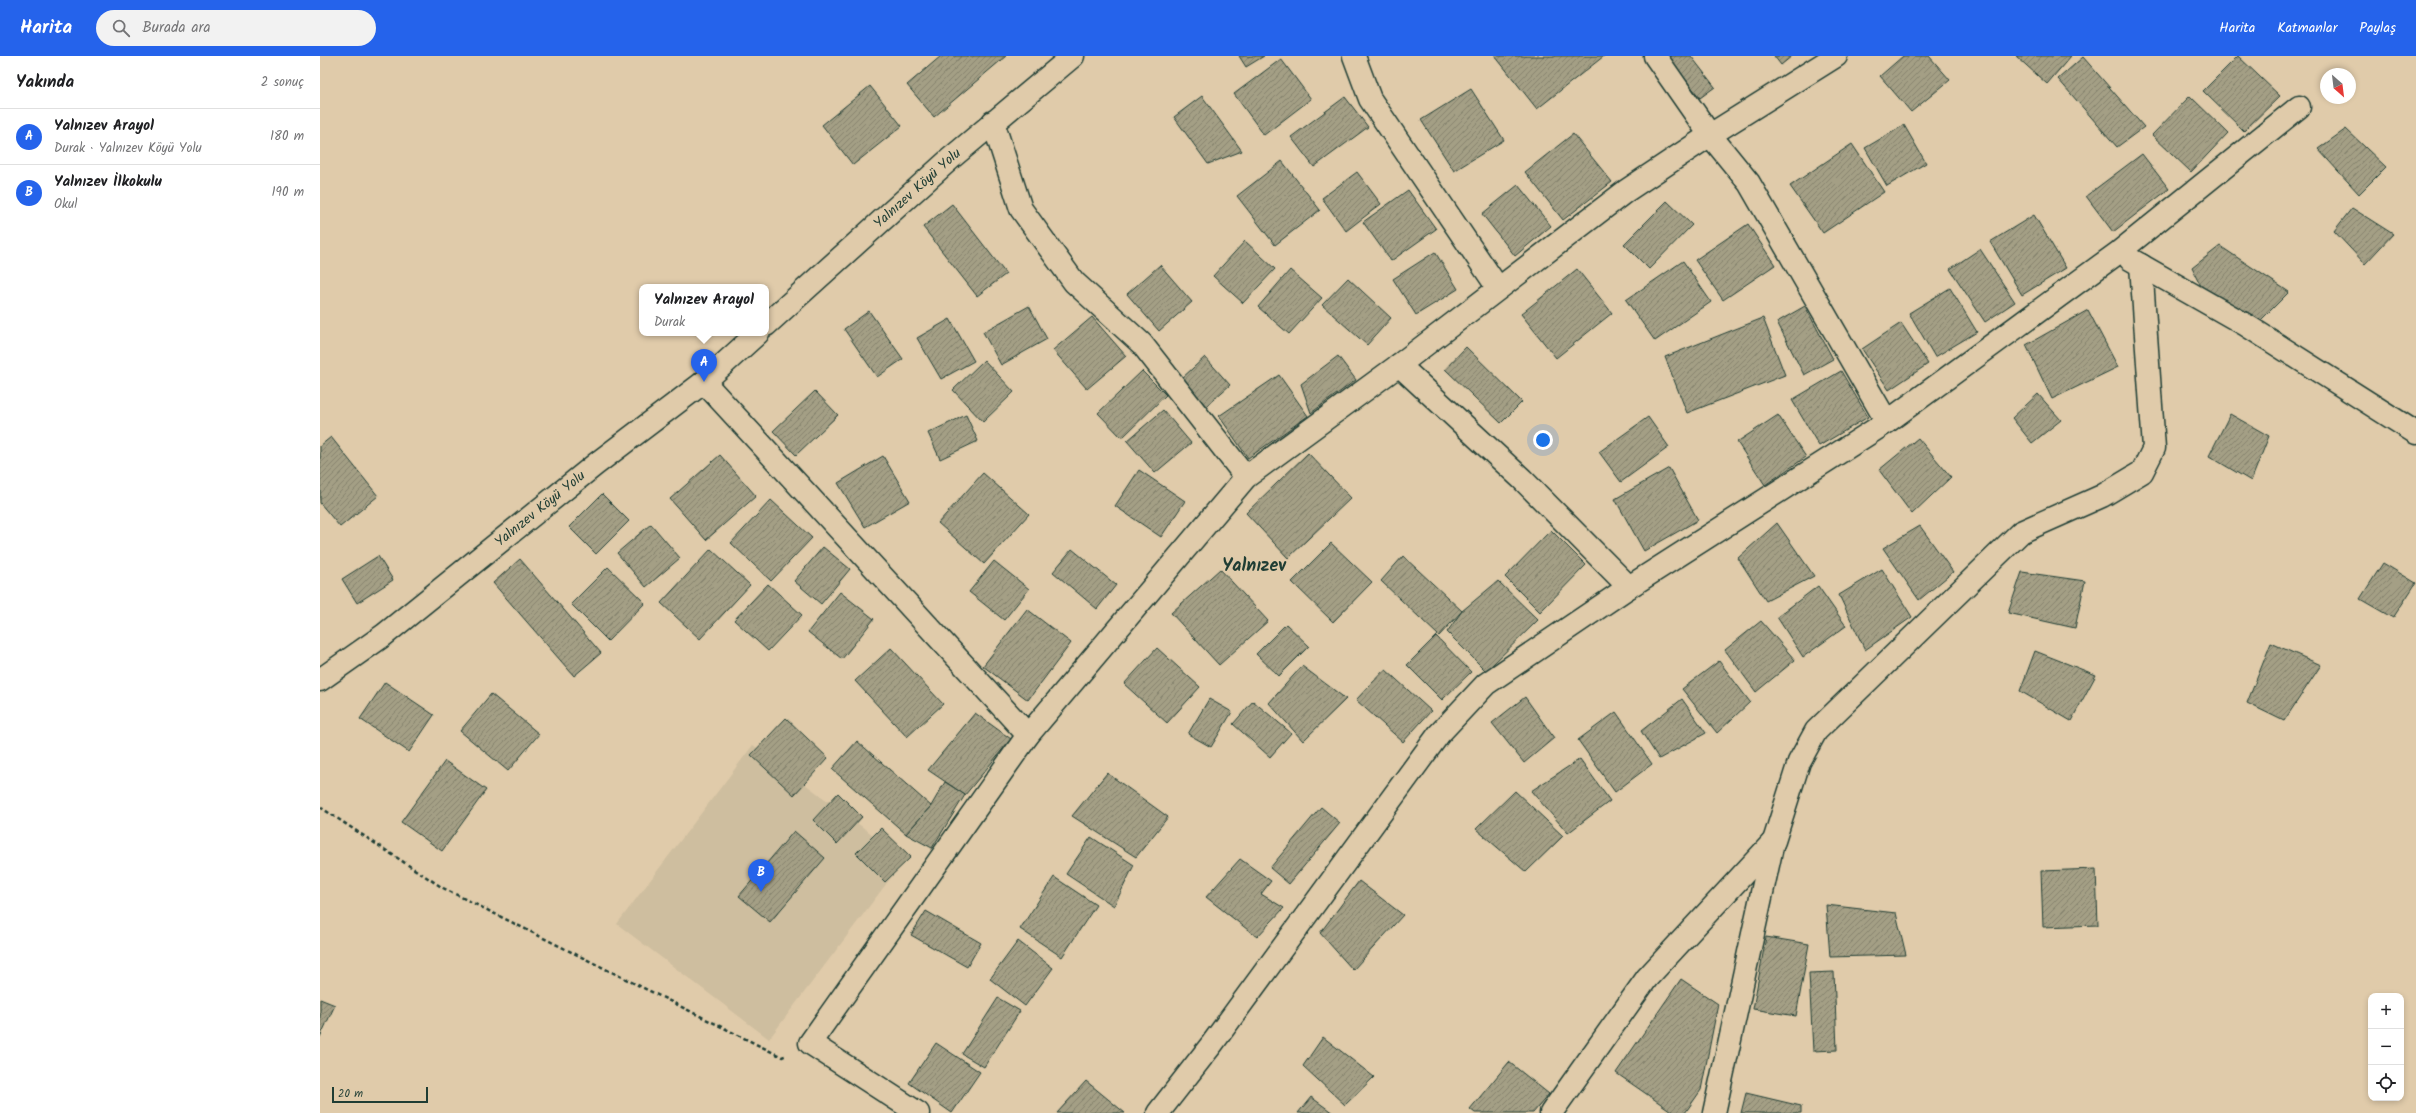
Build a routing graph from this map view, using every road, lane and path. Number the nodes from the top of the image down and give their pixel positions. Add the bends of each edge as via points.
1 (1073, 56) edge
2 (1354, 56) edge
3 (1655, 56) edge
4 (1836, 56) edge
5 (2299, 107) dead end
6 (993, 122) junction
7 (1710, 135) junction
8 (2119, 252) junction
9 (2141, 265) junction
10 (1498, 288) junction
11 (769, 322) edge
12 (755, 336) edge
13 (1399, 364) junction
14 (704, 382) junction
15 (1887, 422) junction
16 (2416, 432) edge
17 (1246, 477) junction
18 (1629, 587) junction
19 (320, 680) edge
20 (1028, 735) junction
21 (320, 807) edge
22 (1774, 841) junction
23 (810, 1043) junction
24 (918, 1113) edge
25 (1158, 1113) edge
26 (1551, 1113) edge
27 (1714, 1113) edge

1 - 6 street, Yalnızev Köyü Yolu
2 - 10 street via 1370,99
3 - 7 street
4 - 7 street
5 - 8 street
6 - 11 street, Yalnızev Köyü Yolu
6 - 17 street via 1021,209 1074,282 1142,344
7 - 10 street via 1626,191
7 - 15 street via 1749,183
8 - 9 street
8 - 15 street
9 - 16 street via 2246,325
9 - 22 street via 2154,448 2142,472 2102,496 2021,532 1816,732 1799,762
10 - 13 street
12 - 14 street, Yalnızev Köyü Yolu
13 - 17 street
13 - 18 street via 1522,479
14 - 19 street, Yalnızev Köyü Yolu via 596,464 384,635
14 - 20 street
15 - 18 street
17 - 20 street
18 - 25 street via 1486,684 1439,734 1212,1044
20 - 23 street
21 - 23 path via 443,888 782,1057
22 - 26 street via 1648,978
22 - 27 street
23 - 24 street

